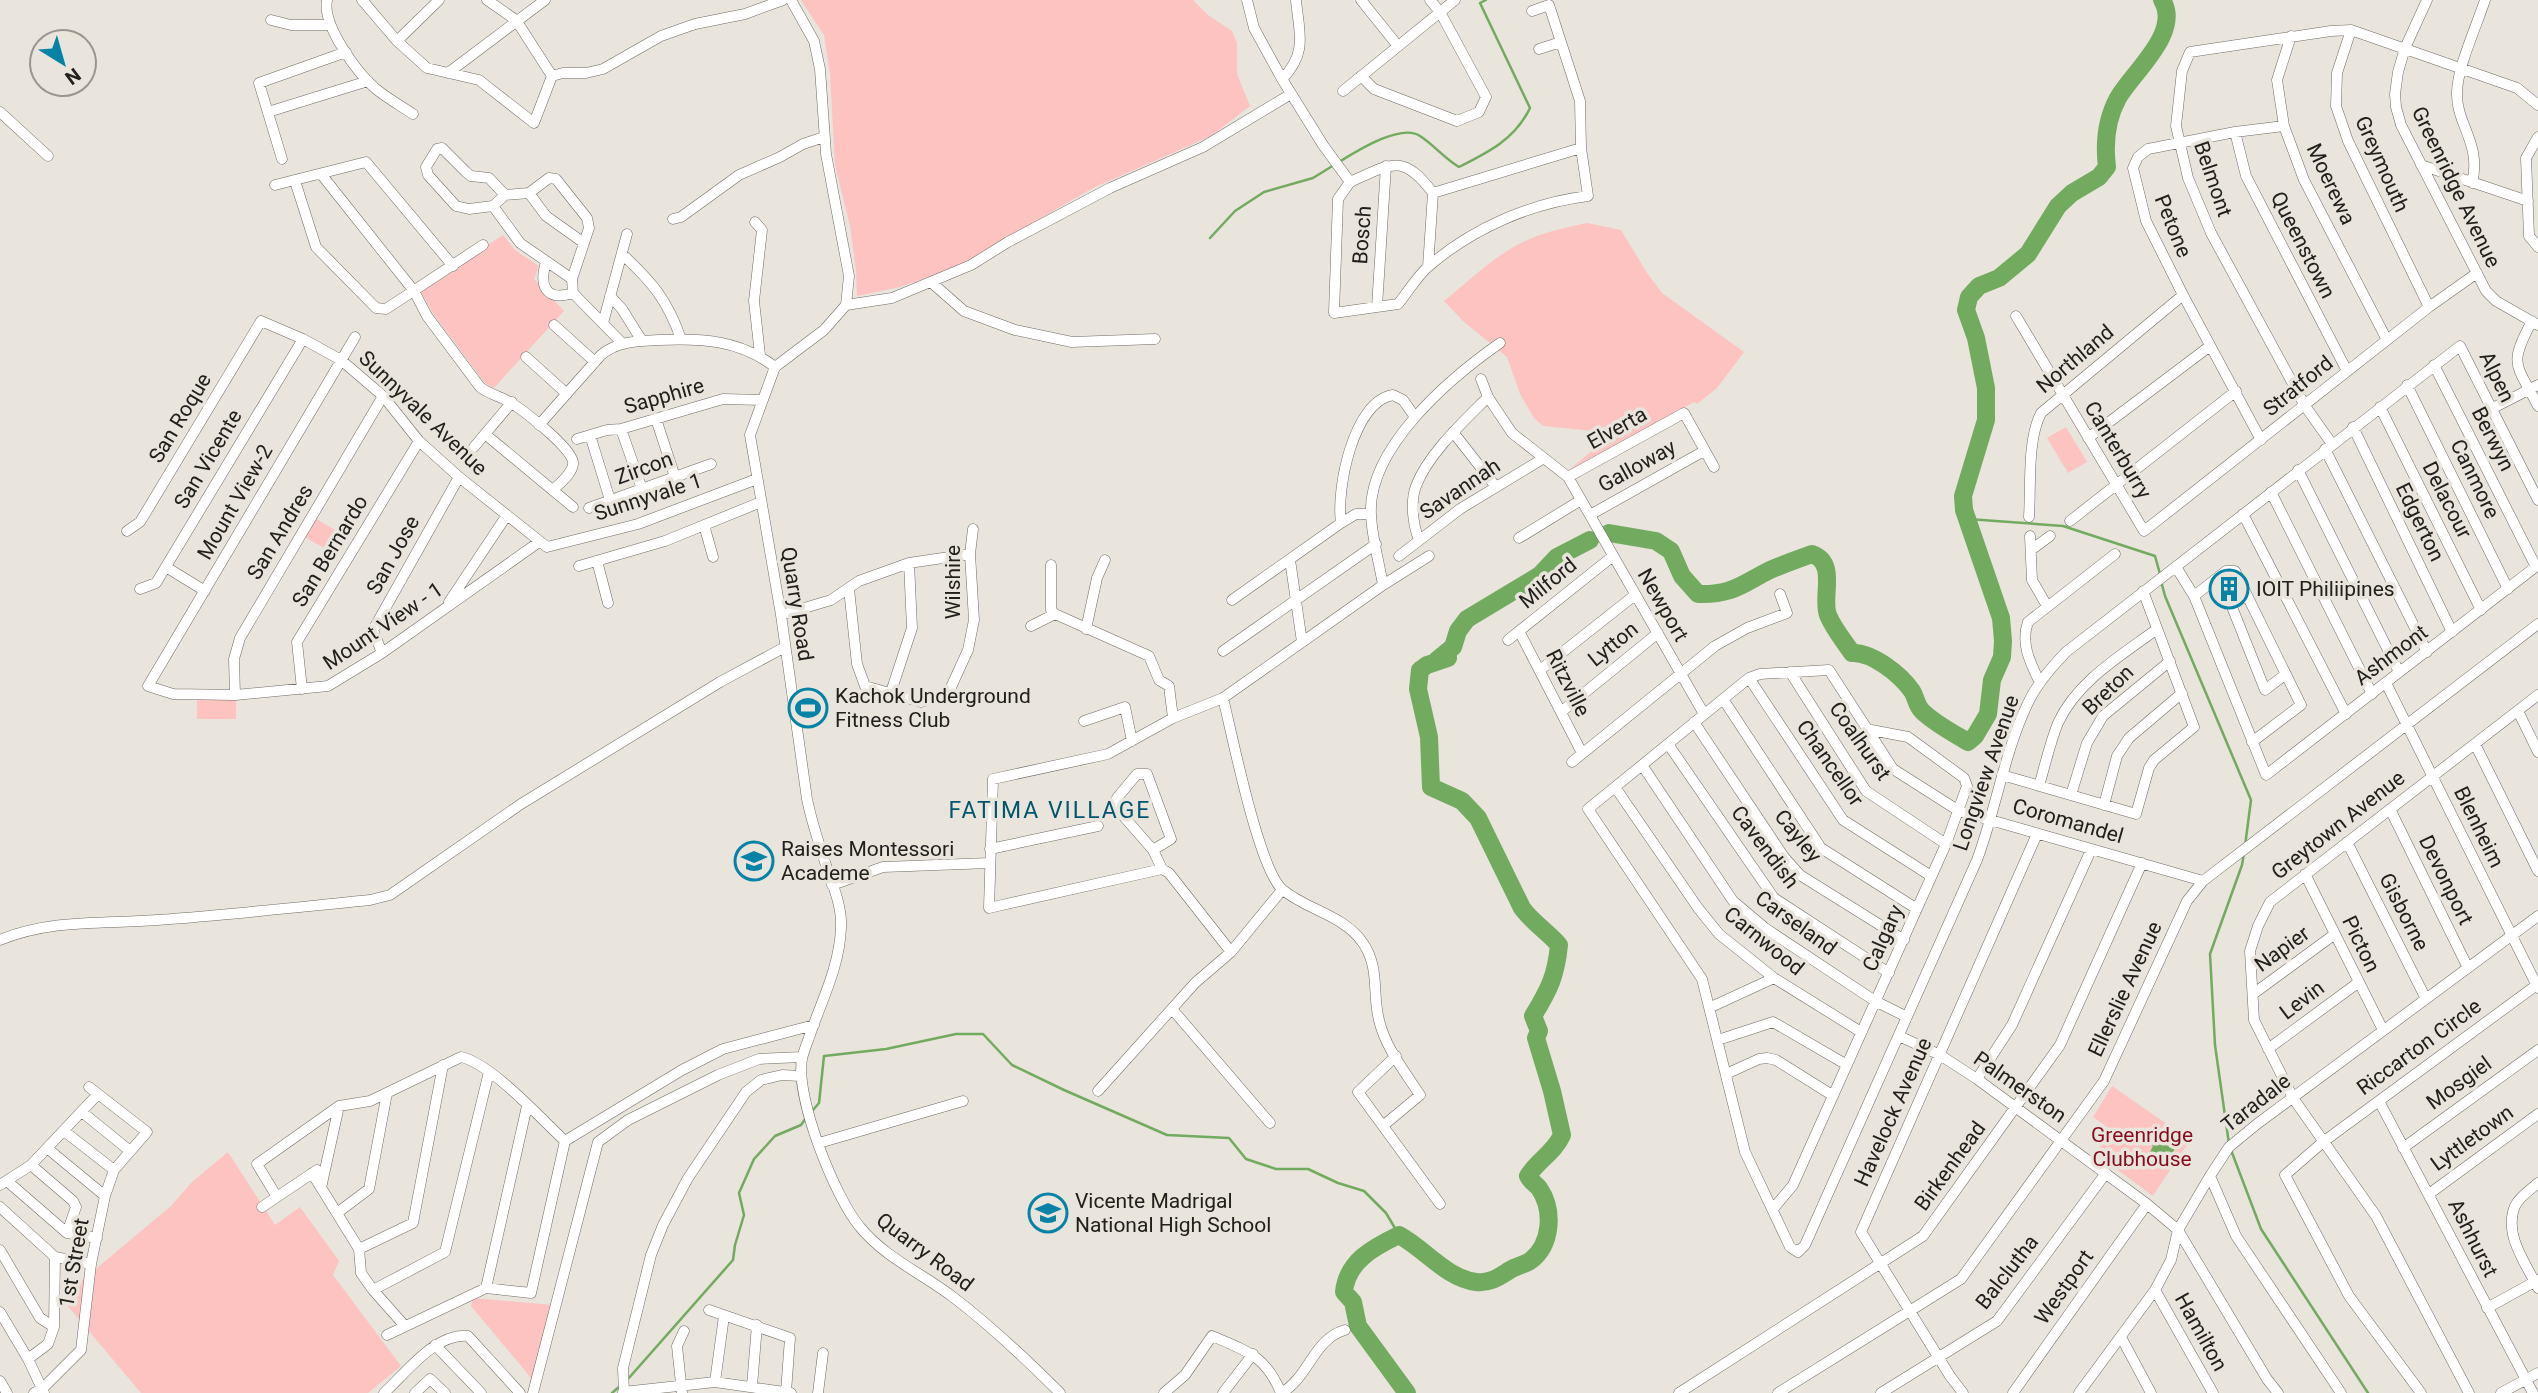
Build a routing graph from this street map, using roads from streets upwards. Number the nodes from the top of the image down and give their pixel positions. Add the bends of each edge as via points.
1 (327, 0) edge
2 (363, 0) edge
3 (439, 0) edge
4 (487, 0) edge
5 (545, 0) edge
6 (783, 0) edge
7 (791, 0) edge
8 (1247, 0) edge
9 (1296, 0) edge
10 (1361, 0) edge
11 (1430, 0) edge
12 (1455, 0) edge
13 (2427, 0) edge
14 (2485, 0) edge
15 (1532, 11) dead end
16 (1440, 12) junction
17 (271, 20) dead end
18 (516, 20) junction
19 (329, 25) junction
20 (2351, 30) junction
21 (2291, 36) junction
22 (397, 41) junction
23 (1561, 42) junction
24 (1398, 46) junction
25 (2405, 48) junction
26 (1539, 49) dead end
27 (346, 52) junction
28 (2462, 69) junction
29 (448, 74) junction
30 (552, 76) junction
31 (1362, 76) junction
32 (1282, 79) junction
33 (368, 81) junction
34 (1343, 91) dead end
35 (1291, 94) junction
36 (2538, 105) edge
37 (0, 112) edge
38 (268, 113) junction
39 (412, 114) dead end
40 (2284, 126) junction
41 (2235, 132) junction
42 (824, 136) junction
43 (2538, 137) edge
44 (2179, 142) junction
45 (1581, 148) junction
46 (48, 156) dead end
47 (282, 159) dead end
48 (2421, 165) junction
49 (1386, 166) junction
50 (321, 174) junction
51 (295, 181) junction
52 (1350, 182) junction
53 (2472, 183) junction
54 (275, 185) dead end
55 (529, 193) junction
56 (1433, 193) junction
57 (505, 195) junction
58 (2528, 201) junction
59 (493, 206) junction
60 (673, 219) dead end
61 (755, 222) dead end
62 (628, 234) dead end
63 (584, 243) junction
64 (483, 245) dead end
65 (2538, 247) edge
66 (622, 254) junction
67 (547, 262) junction
68 (453, 266) junction
69 (1428, 267) junction
70 (2477, 274) junction
71 (572, 279) junction
72 (931, 282) junction
73 (414, 291) junction
74 (573, 293) junction
75 (2183, 295) junction
76 (610, 296) junction
77 (845, 305) junction
78 (1377, 307) junction
79 (2429, 307) junction
80 (2016, 316) dead end
81 (261, 321) joint
82 (603, 323) junction
83 (2535, 323) edge
84 (554, 325) dead end
85 (355, 337) dead end
86 (303, 339) junction
87 (681, 339) junction
88 (1155, 340) dead end
89 (2387, 340) junction
90 (642, 341) junction
91 (1500, 343) dead end
92 (623, 344) junction
93 (2210, 346) junction
94 (2460, 346) joint
95 (760, 355) junction
96 (526, 357) dead end
97 (341, 360) junction
98 (596, 362) junction
99 (2434, 365) junction
100 (775, 367) junction
101 (2347, 371) junction
102 (1481, 379) dead end
103 (2407, 385) junction
104 (2534, 387) edge
105 (2236, 391) junction
106 (567, 394) junction
107 (2062, 394) junction
108 (383, 396) junction
109 (1488, 397) junction
110 (762, 400) junction
111 (512, 402) junction
112 (2305, 406) junction
113 (2538, 406) edge
114 (2380, 407) junction
115 (2491, 410) junction
116 (1415, 417) junction
117 (656, 419) junction
118 (539, 425) junction
119 (2353, 428) junction
120 (621, 429) junction
121 (1453, 432) junction
122 (485, 434) junction
123 (590, 435) junction
124 (2088, 438) junction
125 (577, 439) dead end
126 (419, 440) junction
127 (2261, 440) junction
128 (474, 447) dead end
129 (2329, 447) junction
130 (1704, 451) junction
131 (1544, 458) junction
132 (711, 464) dead end
133 (1714, 467) dead end
134 (2298, 470) junction
135 (459, 477) junction
136 (675, 477) junction
137 (1568, 477) junction
138 (757, 479) junction
139 (2116, 485) junction
140 (1496, 487) junction
141 (642, 489) junction
142 (553, 490) junction
143 (2271, 492) junction
144 (610, 500) junction
145 (1581, 500) junction
146 (2538, 500) edge
147 (761, 502) junction
148 (573, 507) dead end
149 (589, 508) dead end
150 (1371, 514) junction
151 (2243, 514) junction
152 (507, 515) junction
153 (1590, 515) junction
154 (2029, 517) dead end
155 (2070, 521) dead end
156 (1341, 523) junction
157 (704, 525) junction
158 (973, 530) dead end
159 (127, 531) dead end
160 (2144, 531) joint
161 (2031, 536) dead end
162 (2050, 536) dead end
163 (1519, 538) dead end
164 (1419, 540) junction
165 (540, 542) junction
166 (1377, 544) junction
167 (550, 547) joint
168 (2031, 550) junction
169 (970, 554) junction
170 (2115, 554) dead end
171 (713, 556) dead end
172 (1399, 556) dead end
173 (1429, 556) dead end
174 (1613, 556) junction
175 (1105, 560) dead end
176 (1290, 560) junction
177 (597, 561) junction
178 (909, 563) junction
179 (1051, 565) dead end
180 (579, 566) dead end
181 (2537, 566) edge
182 (166, 567) junction
183 (2176, 567) junction
184 (1383, 585) junction
185 (140, 589) dead end
186 (849, 589) junction
187 (2508, 589) junction
188 (205, 591) junction
189 (2143, 591) junction
190 (1780, 594) dead end
191 (1635, 595) junction
192 (2194, 596) junction
193 (2247, 596) junction
194 (1232, 600) dead end
195 (1297, 601) junction
196 (608, 603) dead end
197 (2047, 607) junction
198 (445, 609) junction
199 (2481, 610) junction
200 (1055, 614) junction
201 (781, 615) junction
202 (2538, 624) edge
203 (1031, 626) dead end
204 (1086, 629) junction
205 (2157, 629) junction
206 (1519, 631) junction
207 (1658, 632) junction
208 (2452, 632) junction
209 (1508, 640) dead end
210 (1302, 642) junction
211 (785, 647) junction
212 (1223, 651) dead end
213 (2427, 652) junction
214 (382, 653) junction
215 (2170, 661) junction
216 (1540, 670) junction
217 (1790, 672) junction
218 (2399, 672) junction
219 (1680, 673) junction
220 (2286, 674) junction
221 (1749, 678) junction
222 (2040, 683) junction
223 (2386, 683) junction
224 (148, 686) joint
225 (302, 689) junction
226 (2182, 693) junction
227 (2372, 694) junction
228 (235, 695) junction
229 (890, 695) junction
230 (2538, 695) edge
231 (1223, 698) junction
232 (1723, 699) junction
233 (2518, 711) junction
234 (1561, 712) junction
235 (1704, 714) junction
236 (2346, 714) junction
237 (1173, 718) junction
238 (1084, 722) dead end
239 (1694, 722) junction
240 (2407, 726) junction
241 (1866, 729) junction
242 (1132, 741) junction
243 (2252, 742) junction
244 (1668, 744) junction
245 (2475, 744) junction
246 (2538, 752) edge
247 (1582, 754) junction
248 (1572, 762) dead end
249 (1642, 765) junction
250 (2002, 775) junction
251 (2432, 776) junction
252 (2039, 786) junction
253 (1615, 787) junction
254 (2071, 795) junction
255 (2104, 805) junction
256 (2390, 809) junction
257 (1959, 811) junction
258 (1992, 819) junction
259 (1098, 827) dead end
260 (2037, 834) junction
261 (2347, 842) junction
262 (1946, 844) junction
263 (990, 849) junction
264 (1153, 850) junction
265 (2091, 850) junction
266 (990, 863) junction
267 (2143, 863) junction
268 (1162, 869) junction
269 (2538, 871) edge
270 (2305, 874) junction
271 (1931, 876) junction
272 (2203, 881) junction
273 (832, 885) junction
274 (1282, 890) junction
275 (1917, 909) junction
276 (2538, 916) edge
277 (2335, 934) junction
278 (2511, 936) junction
279 (0, 940) edge
280 (1904, 940) junction
281 (1231, 952) junction
282 (2468, 968) junction
283 (1889, 973) junction
284 (1774, 978) junction
285 (2359, 982) junction
286 (2537, 985) edge
287 (2253, 994) junction
288 (2426, 999) junction
289 (1875, 1001) junction
290 (1711, 1007) junction
291 (1172, 1009) junction
292 (1907, 1017) junction
293 (814, 1026) junction
294 (2383, 1031) junction
295 (1861, 1032) junction
296 (1899, 1036) junction
297 (1718, 1040) junction
298 (2268, 1049) junction
299 (2538, 1050) edge
300 (1940, 1055) junction
301 (1395, 1056) junction
302 (802, 1057) junction
303 (443, 1065) junction
304 (1847, 1065) junction
305 (489, 1072) junction
306 (1726, 1074) junction
307 (800, 1076) junction
308 (1977, 1079) junction
309 (1098, 1091) dead end
310 (387, 1093) junction
311 (1832, 1095) junction
312 (2292, 1098) junction
313 (963, 1101) dead end
314 (2379, 1101) junction
315 (339, 1106) junction
316 (527, 1106) junction
317 (2017, 1108) junction
318 (82, 1112) junction
319 (2538, 1114) edge
320 (1270, 1123) dead end
321 (1384, 1125) junction
322 (64, 1131) junction
323 (2062, 1140) junction
324 (565, 1141) junction
325 (2323, 1142) junction
326 (819, 1143) junction
327 (47, 1148) junction
328 (2403, 1148) junction
329 (130, 1151) junction
330 (327, 1162) junction
331 (32, 1165) junction
332 (114, 1170) junction
333 (312, 1173) junction
334 (2106, 1173) junction
335 (2210, 1176) junction
336 (4, 1183) edge
337 (2538, 1183) edge
338 (321, 1188) junction
339 (2429, 1194) junction
340 (105, 1196) junction
341 (278, 1197) junction
342 (1440, 1204) dead end
343 (2147, 1204) junction
344 (262, 1207) dead end
345 (0, 1208) edge
346 (1773, 1209) junction
347 (337, 1213) junction
348 (2178, 1230) junction
349 (67, 1233) junction
350 (97, 1238) junction
351 (359, 1249) junction
352 (0, 1250) edge
353 (55, 1257) junction
354 (1880, 1263) junction
355 (90, 1264) junction
356 (2537, 1283) edge
357 (486, 1288) junction
358 (373, 1290) junction
359 (2155, 1290) junction
360 (2487, 1308) junction
361 (709, 1310) dead end
362 (1910, 1311) junction
363 (0, 1312) edge
364 (724, 1315) junction
365 (404, 1325) junction
366 (757, 1325) junction
367 (54, 1327) junction
368 (1345, 1329) dead end
369 (684, 1331) dead end
370 (387, 1335) dead end
371 (2121, 1337) junction
372 (435, 1345) junction
373 (823, 1353) dead end
374 (1253, 1354) junction
375 (1939, 1358) junction
376 (28, 1359) junction
377 (2538, 1373) edge
378 (2525, 1380) junction
379 (0, 1381) edge
380 (715, 1382) junction
381 (752, 1386) junction
382 (682, 1389) edge
383 (1233, 1389) edge
384 (40, 1391) edge
385 (623, 1391) edge
386 (1960, 1392) edge
387 (2149, 1392) edge
388 (7, 1393) edge
389 (384, 1393) edge
390 (415, 1393) edge
391 (445, 1393) edge
392 (481, 1393) edge
393 (520, 1393) edge
394 (533, 1393) edge
395 (788, 1393) edge
396 (818, 1393) edge
397 (1059, 1393) edge
398 (1164, 1393) edge
399 (1223, 1393) edge
400 (1281, 1393) edge
401 (1679, 1393) edge
402 (1778, 1393) edge
403 (1881, 1393) edge
404 (2013, 1393) edge
405 (2079, 1393) edge
406 (2213, 1393) edge
407 (2278, 1393) edge
408 (2341, 1393) edge
409 (2421, 1393) edge
410 (2469, 1393) edge
411 (2501, 1393) edge
412 (2533, 1393) edge

1 - 19 street
2 - 22 street
3 - 22 street
4 - 18 street
5 - 18 street
6 - 30 street via 661,36 603,69
7 - 42 street via 814,41
8 - 32 street via 1254,28
9 - 32 street via 1300,51
10 - 24 street
11 - 16 street
12 - 16 street
13 - 25 street, Greenridge Avenue
14 - 28 street
15 - 23 street via 1549,5
16 - 24 street
16 - 31 street via 1486,97 1479,112 1457,121 1374,89
17 - 19 street
18 - 29 street
18 - 30 street
19 - 27 street
20 - 21 street, Belmont
20 - 25 street, Belmont
20 - 79 street, Greymouth via 2337,73 2336,106 2348,141
21 - 40 street, Moerewa via 2277,80
21 - 44 street, Belmont via 2190,52 2182,71 2176,126
22 - 29 street via 427,68
23 - 26 street
23 - 45 street via 1580,101
24 - 31 street
25 - 28 street, Belmont
25 - 48 street, Greenridge Avenue via 2395,94 2401,125
27 - 33 street
27 - 38 street via 259,83
28 - 36 street, Belmont via 2517,88
28 - 53 street via 2457,94 2472,141
29 - 30 street via 479,80 534,123
31 - 34 street
32 - 35 street
33 - 38 street
33 - 39 street
35 - 52 street
35 - 72 street via 1203,148 1110,188 971,265
37 - 46 street
38 - 47 street
40 - 41 street, Petone
40 - 89 street, Moerewa via 2304,180
41 - 44 street, Petone
41 - 101 street, Queenstown via 2246,176
42 - 60 street via 739,175
42 - 77 street via 849,276
43 - 58 street via 2526,158
44 - 75 street, Petone via 2148,149 2133,168 2146,221
44 - 112 street, Belmont via 2211,233
45 - 56 street
45 - 69 street via 1588,196 1564,199 1491,224
48 - 53 street
48 - 70 street, Greenridge Avenue
49 - 52 street
49 - 56 street via 1399,165 1418,173
49 - 78 street, Bosch
50 - 51 street
50 - 68 street via 368,163
50 - 73 street
51 - 54 street
51 - 73 street via 316,247 370,303 386,309
52 - 78 street via 1338,200 1334,313
53 - 58 street
55 - 57 street
55 - 63 street via 546,216
55 - 63 street via 549,178 556,180 587,218
56 - 69 street
57 - 59 street
57 - 59 street via 489,178 471,176 445,149 437,149 427,173 456,206
58 - 65 street via 2529,236
59 - 67 street via 515,238
61 - 95 street via 762,230 754,301
62 - 66 street
63 - 71 street
64 - 68 street
66 - 76 street
66 - 87 street via 664,301
67 - 71 street
67 - 74 street via 544,285 560,297
68 - 73 street
69 - 78 street via 1398,304
70 - 79 street, Stratford
70 - 83 street, Greenridge Avenue via 2496,301
71 - 74 street
72 - 77 street via 892,298
72 - 88 street via 964,311 1015,330 1072,342
73 - 111 street via 480,387
74 - 82 street
75 - 93 street, Petone
75 - 107 street, Northland
76 - 82 street
76 - 90 street
77 - 100 street via 824,330
79 - 89 street, Stratford
80 - 107 street, Canterburry
81 - 86 street, Sunnyvale Avenue
81 - 159 street, San Roque via 140,522
82 - 92 street
83 - 104 street via 2516,357 2516,364
84 - 98 street
85 - 97 street, Mount View-2
86 - 97 street, Sunnyvale Avenue
86 - 182 street, San Vicente
87 - 90 street
87 - 95 street via 720,342
89 - 101 street, Stratford
90 - 92 street
91 - 116 street via 1460,372
92 - 98 street via 609,348
93 - 105 street, Petone
93 - 124 street
94 - 99 street, Longview Avenue
94 - 115 street, Alpen
95 - 100 street
96 - 106 street
97 - 108 street, Sunnyvale Avenue
97 - 188 street, Mount View-2
98 - 106 street
99 - 103 street, Longview Avenue
99 - 181 street, Berwyn
100 - 110 street, Quarry Road
101 - 112 street, Stratford
102 - 109 street
103 - 114 street, Longview Avenue
103 - 187 street, Canmore
104 - 113 street
104 - 115 street
105 - 127 street, Petone
105 - 139 street
106 - 118 street
107 - 124 street, Canterburry
107 - 154 street, Northland via 2036,423
108 - 126 street, Sunnyvale Avenue
108 - 228 street, San Andres via 240,638 234,659
109 - 121 street
109 - 131 street via 1512,433
110 - 117 street, Sapphire via 723,399
110 - 138 street, Quarry Road via 750,435
111 - 118 street
111 - 122 street
112 - 127 street, Stratford
112 - 129 street, Belmont
114 - 119 street, Longview Avenue
114 - 199 street, Delacour
115 - 146 street, Alpen
116 - 150 street via 1392,445 1382,467
116 - 156 street via 1403,400 1393,395 1379,400 1368,413 1342,477
117 - 120 street, Sapphire
117 - 136 street
118 - 142 street via 574,462
119 - 129 street, Longview Avenue
119 - 208 street, Edgerton
120 - 123 street, Sapphire
120 - 141 street
121 - 140 street
121 - 164 street via 1415,488 1413,519
122 - 128 street
122 - 142 street
123 - 125 street, Sapphire
123 - 144 street
124 - 139 street, Canterburry
126 - 135 street, Sunnyvale Avenue
126 - 225 street, San Bernardo via 297,642
127 - 160 street, Stratford
129 - 134 street, Longview Avenue
129 - 213 street, Belmont
130 - 133 street
130 - 137 street, Elverta via 1685,413
130 - 153 street, Galloway
131 - 137 street
131 - 140 street, Savannah
132 - 136 street, Zircon
134 - 143 street, Longview Avenue
134 - 218 street
135 - 152 street, Sunnyvale Avenue
135 - 214 street, San Jose via 373,630
136 - 141 street, Zircon
137 - 145 street, Newport
138 - 147 street, Quarry Road
138 - 167 street, Sunnyvale 1 via 638,524
139 - 155 street
139 - 160 street, Canterburry
140 - 164 street, Savannah
141 - 144 street, Zircon
142 - 148 street
143 - 151 street, Longview Avenue
143 - 227 street
144 - 149 street, Zircon
145 - 153 street, Newport
145 - 163 street
147 - 157 street
147 - 201 street, Quarry Road
150 - 156 street via 1356,514
150 - 166 street
151 - 183 street, Longview Avenue
151 - 236 street
152 - 165 street, Sunnyvale Avenue
152 - 198 street
153 - 174 street, Newport
156 - 176 street
157 - 171 street
157 - 177 street
158 - 169 street, Wilshire
161 - 168 street
162 - 168 street
164 - 172 street, Savannah
165 - 167 street, Sunnyvale Avenue
165 - 198 street, Mount View - 1
166 - 184 street
166 - 195 street
168 - 197 street via 2032,580
169 - 178 street
169 - 229 street, Wilshire via 974,620 968,650 951,691 921,702
170 - 197 street
173 - 184 street
174 - 191 street, Newport
174 - 206 street, Milford
175 - 204 street
176 - 194 street
176 - 195 street
177 - 180 street
177 - 196 street
178 - 186 street via 859,580
178 - 229 street via 912,628
179 - 200 street via 1051,610
181 - 187 street, Ashmont
182 - 185 street, San Vicente via 156,583
182 - 188 street
183 - 189 street, Longview Avenue
183 - 192 street
184 - 210 street
186 - 201 street via 831,600
186 - 229 street via 859,675 865,687
187 - 199 street, Ashmont
188 - 224 street, Mount View-2
189 - 205 street
189 - 222 street, Longview Avenue via 2066,652
190 - 219 street via 1787,613 1747,628
191 - 207 street, Newport
191 - 216 street
192 - 193 street via 2226,571 2235,571
192 - 243 street
193 - 220 street
193 - 220 street via 2232,607 2265,690
195 - 210 street
195 - 212 street
197 - 222 street via 2026,629 2026,653
198 - 214 street, Mount View - 1
199 - 208 street, Ashmont
200 - 203 street
200 - 204 street
201 - 211 street, Quarry Road
202 - 240 street, Ellerslie Avenue
204 - 237 street via 1149,656 1159,680 1169,686
205 - 215 street
205 - 252 street via 2080,690 2059,721
206 - 209 street, Milford
206 - 216 street, Ritzville
207 - 219 street, Newport
207 - 234 street, Lytton
208 - 213 street, Ashmont
210 - 231 street
211 - 273 street, Quarry Road via 807,799
211 - 279 street via 521,804 390,894 370,900 183,918 61,924
213 - 218 street, Ashmont
214 - 225 street, Mount View - 1 via 328,687
215 - 226 street
215 - 254 street, Breton via 2103,716 2087,743
216 - 234 street, Ritzville
217 - 221 street, Coromandel
217 - 241 street, Coromandel via 1829,670
217 - 262 street, Coalhurst via 1866,791
218 - 223 street, Ashmont
219 - 235 street, Newport
219 - 247 street
220 - 243 street via 2301,705
221 - 232 street, Coromandel
221 - 271 street, Chancellor via 1843,820
222 - 250 street, Longview Avenue
223 - 227 street, Ashmont
223 - 240 street, Blenheim
224 - 228 street, Mount View - 1 via 173,694
225 - 228 street, Mount View - 1
226 - 255 street via 2129,738 2117,756
226 - 255 street via 2194,727 2154,760 2136,814
227 - 236 street, Ashmont
230 - 233 street, Greytown Avenue
231 - 237 street
231 - 274 street via 1269,872
232 - 235 street, Coromandel
232 - 275 street via 1821,848
233 - 245 street, Greytown Avenue
233 - 246 street
234 - 247 street, Ritzville
235 - 239 street, Coromandel
236 - 243 street, Ashmont via 2266,775
237 - 242 street
238 - 242 street via 1125,707
239 - 244 street, Coromandel
239 - 280 street, Cayley via 1800,875
240 - 251 street, Blenheim
240 - 272 street, Ellerslie Avenue
241 - 257 street, Coromandel via 1893,769
241 - 257 street, Calgary via 1908,737 1964,778 1967,786
242 - 263 street via 1108,754 993,779
244 - 249 street, Coromandel
244 - 283 street, Cavendish via 1774,898
245 - 251 street, Greytown Avenue
245 - 269 street
247 - 248 street
249 - 253 street, Coromandel
249 - 289 street, Carseland via 1733,901 1765,928
250 - 252 street
250 - 258 street, Longview Avenue
251 - 256 street, Greytown Avenue
251 - 278 street, Blenheim
252 - 254 street
253 - 284 street, Carnwood via 1719,934
253 - 290 street, Coromandel via 1588,809 1702,979
254 - 255 street
256 - 261 street, Greytown Avenue
256 - 282 street, Devonport
257 - 258 street, Coromandel
257 - 262 street, Calgary
258 - 260 street, Coromandel
258 - 292 street, Longview Avenue
259 - 263 street
260 - 265 street, Coromandel
260 - 300 street, Havelock Avenue
261 - 270 street, Greytown Avenue
261 - 288 street, Gisborne
262 - 271 street, Calgary
263 - 266 street
264 - 264 street via 1118,810 1117,797 1136,774 1147,774 1171,839
264 - 268 street
265 - 267 street, Coromandel
265 - 308 street via 2012,1024
266 - 268 street via 989,908
266 - 273 street via 883,867
267 - 272 street, Coromandel
267 - 317 street, Birkenhead via 2060,1045
268 - 281 street
270 - 277 street, Picton
270 - 287 street, Greytown Avenue via 2270,902 2258,926 2250,951
271 - 275 street, Calgary
272 - 323 street, Ellerslie Avenue via 2187,901 2104,1081
273 - 293 street, Quarry Road via 842,926 836,965
274 - 281 street
274 - 301 street via 1333,917 1362,940 1373,961 1382,1033
275 - 280 street, Calgary
276 - 278 street, Taradale
277 - 285 street, Picton
277 - 287 street, Napier
278 - 282 street, Taradale
278 - 286 street, Blenheim
280 - 283 street, Calgary
281 - 291 street
282 - 288 street, Taradale
283 - 289 street, Calgary
284 - 290 street
284 - 295 street, Carnwood
285 - 294 street, Picton
285 - 298 street, Levin
286 - 314 street, Riccarton Circle
287 - 298 street, Greytown Avenue via 2254,1020
288 - 294 street, Taradale
289 - 292 street, Carseland
289 - 295 street, Calgary
290 - 297 street
291 - 309 street
291 - 320 street
292 - 296 street, Longview Avenue
293 - 302 street, Quarry Road
293 - 324 street via 723,1049
294 - 312 street, Taradale
295 - 304 street, Calgary
296 - 300 street, Palmerston
296 - 346 street, Longview Avenue via 1798,1252 1790,1247
297 - 304 street via 1773,1022
297 - 306 street
298 - 312 street, Greytown Avenue
299 - 328 street, Mosgiel
300 - 308 street, Palmerston
300 - 354 street, Havelock Avenue via 1861,1232
301 - 321 street via 1420,1095
301 - 321 street via 1358,1092
302 - 307 street, Quarry Road
302 - 394 street via 759,1059 718,1075 628,1120 598,1142
303 - 305 street via 461,1057
303 - 310 street
303 - 351 street via 413,1223
304 - 311 street, Calgary
305 - 316 street
305 - 358 street via 445,1252
306 - 311 street via 1767,1058
306 - 346 street via 1745,1152
307 - 326 street, Quarry Road
307 - 385 street via 761,1080 746,1092 688,1178 651,1255 623,1368
308 - 317 street, Palmerston
310 - 315 street
310 - 347 street via 369,1189
311 - 346 street, Calgary via 1793,1185
312 - 325 street, Greytown Avenue
312 - 335 street, Taradale via 2229,1147
313 - 326 street
314 - 325 street, Riccarton Circle
314 - 328 street, Ashhurst
315 - 330 street
315 - 341 street via 257,1164
316 - 324 street
316 - 357 street
317 - 323 street, Palmerston
317 - 354 street, Birkenhead via 1923,1236
318 - 322 street
318 - 329 street
318 - 329 street, 1st Street via 94,1091 147,1132
319 - 339 street, Lyttletown
321 - 342 street
322 - 327 street
322 - 332 street
323 - 334 street, Palmerston
323 - 362 street, Ellerslie Avenue via 1961,1279
324 - 357 street via 531,1293
325 - 409 street via 2285,1175 2349,1296
325 - 410 street, Greytown Avenue via 2376,1216
326 - 397 street, Quarry Road via 849,1213 861,1228 999,1334
327 - 331 street
327 - 340 street
328 - 339 street, Ashhurst
329 - 332 street, 1st Street
330 - 333 street
330 - 338 street
331 - 336 street
331 - 349 street via 73,1201 76,1208
332 - 340 street, 1st Street
333 - 338 street
333 - 341 street
334 - 343 street, Palmerston
334 - 375 street, Balclutha via 1997,1321
335 - 348 street, Taradale
335 - 408 street via 2236,1236
336 - 349 street
337 - 356 street via 2516,1204 2512,1218 2512,1232
338 - 347 street
339 - 360 street, Ashhurst
340 - 350 street, 1st Street
341 - 344 street
343 - 348 street, Palmerston
343 - 404 street, Westport
345 - 353 street
347 - 351 street
348 - 359 street, Taradale via 2171,1260
348 - 407 street, Palmerston
349 - 350 street
350 - 355 street, 1st Street
351 - 358 street via 361,1273
352 - 367 street via 40,1318
353 - 355 street
353 - 367 street
354 - 362 street, Havelock Avenue
354 - 401 street, Birkenhead
355 - 384 street, 1st Street via 81,1350
356 - 360 street
357 - 365 street
358 - 365 street
359 - 371 street, Taradale
359 - 406 street, Hamilton
360 - 378 street, Ashhurst
361 - 364 street
362 - 375 street, Havelock Avenue
362 - 402 street, Ellerslie Avenue
363 - 376 street
364 - 366 street
364 - 380 street
365 - 370 street
366 - 381 street
366 - 395 street via 790,1338
367 - 376 street via 48,1344
368 - 400 street via 1333,1333 1296,1384
369 - 382 street via 677,1346
371 - 387 street
371 - 405 street, Taradale
372 - 389 street
372 - 392 street
372 - 393 street via 458,1335 468,1336
373 - 396 street
374 - 383 street
374 - 398 street via 1212,1336 1185,1375
374 - 400 street via 1274,1376
375 - 386 street, Havelock Avenue
375 - 403 street, Balclutha
376 - 384 street
377 - 378 street
378 - 411 street
378 - 412 street, Ashhurst
379 - 388 street
380 - 381 street
380 - 382 street
381 - 395 street
382 - 385 street
383 - 399 street
390 - 391 street via 430,1379

